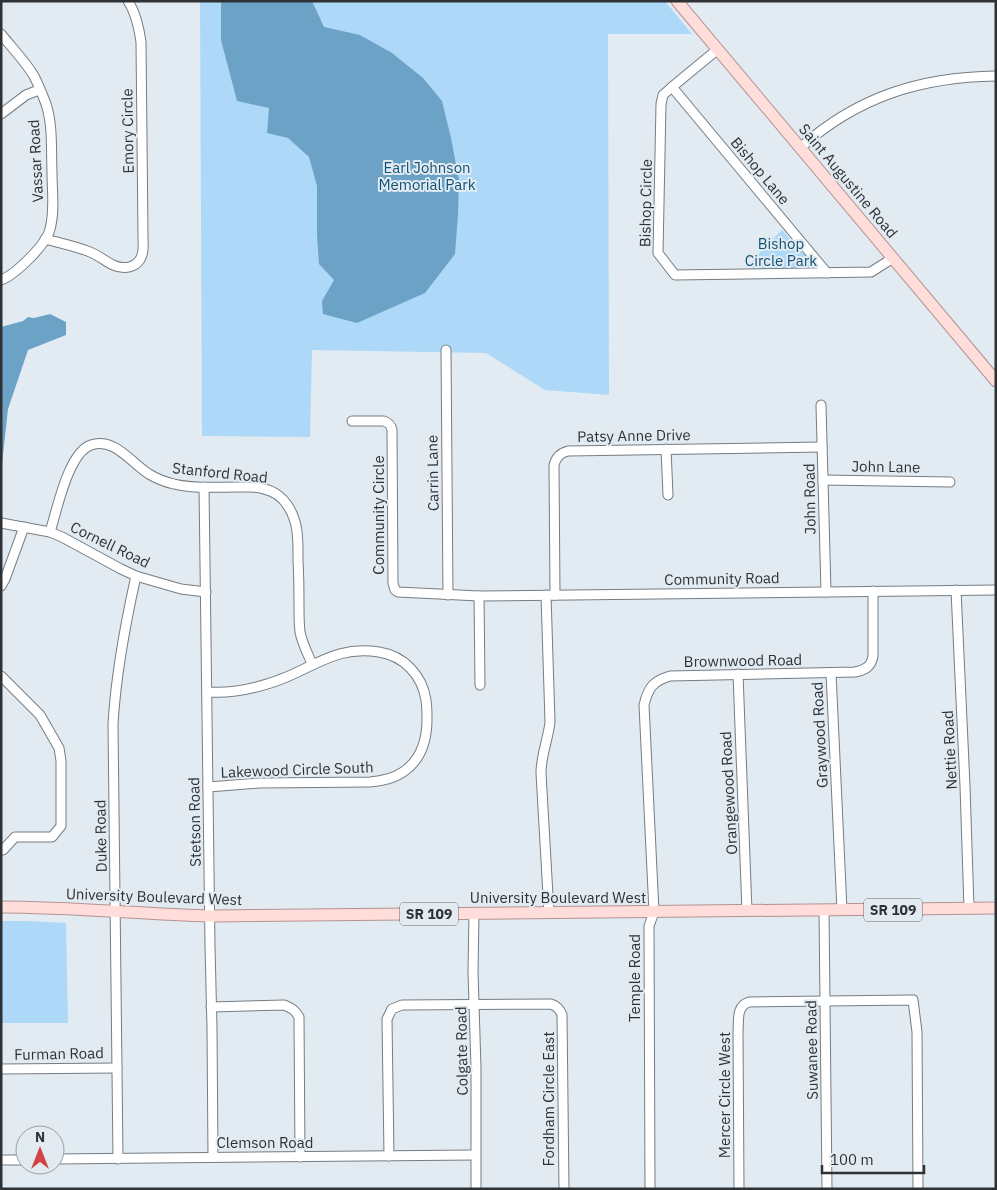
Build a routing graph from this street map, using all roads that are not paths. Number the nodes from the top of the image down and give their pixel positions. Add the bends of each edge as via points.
1 (128, 1) edge
2 (677, 1) edge
3 (1, 34) edge
4 (718, 49) junction
5 (996, 76) edge
6 (672, 87) junction
7 (39, 90) junction
8 (1, 114) edge
9 (800, 148) junction
10 (45, 239) junction
11 (893, 258) junction
12 (827, 274) junction
13 (1, 280) edge
14 (446, 350) dead end
15 (996, 381) edge
16 (821, 405) dead end
17 (352, 421) dead end
18 (822, 447) junction
19 (666, 449) junction
20 (822, 480) junction
21 (950, 482) dead end
22 (204, 487) junction
23 (668, 495) dead end
24 (1, 523) edge
25 (24, 527) junction
26 (50, 532) junction
27 (136, 576) junction
28 (1, 586) edge
29 (956, 590) junction
30 (996, 590) edge
31 (873, 591) junction
32 (206, 592) junction
33 (826, 592) junction
34 (448, 595) junction
35 (546, 595) junction
36 (555, 595) junction
37 (479, 596) junction
38 (312, 664) junction
39 (831, 673) junction
40 (738, 674) junction
41 (1, 676) edge
42 (656, 682) joint
43 (480, 686) dead end
44 (207, 692) junction
45 (208, 787) junction
46 (1, 850) edge
47 (1, 908) edge
48 (969, 908) junction
49 (996, 908) edge
50 (824, 910) junction
51 (842, 910) junction
52 (747, 911) junction
53 (116, 912) junction
54 (654, 912) junction
55 (474, 913) junction
56 (549, 913) junction
57 (210, 916) junction
58 (825, 1001) junction
59 (475, 1004) junction
60 (211, 1007) junction
61 (117, 1068) junction
62 (1, 1069) edge
63 (476, 1155) junction
64 (389, 1156) junction
65 (213, 1157) junction
66 (300, 1157) junction
67 (65, 1159) edge
68 (118, 1159) junction
69 (1, 1160) edge
70 (15, 1160) edge
71 (476, 1189) edge
72 (564, 1189) edge
73 (650, 1189) edge
74 (740, 1189) edge
75 (827, 1189) edge
76 (918, 1189) edge

1 - 10 street, Emory Circle via 141,42 143,253 138,262 124,268 89,252
2 - 4 main road, Saint Augustine Road
3 - 7 street, Vassar Road via 34,77
4 - 6 street, Bishop Circle
4 - 9 main road, Saint Augustine Road
5 - 9 street via 941,80 901,89 841,117
6 - 12 street, Bishop Lane
6 - 12 street, Bishop Circle via 663,94 661,104 658,253 675,275
7 - 8 street
7 - 10 street, Vassar Road via 46,104 51,138 52,212 50,231
9 - 11 main road, Saint Augustine Road
10 - 13 street via 21,268
11 - 12 street, Bishop Circle via 871,272
11 - 15 main road, Saint Augustine Road
14 - 34 street, Carrin Lane
16 - 18 street, John Road
17 - 34 street, Community Circle via 384,420 391,426 395,590
18 - 19 street, Patsy Anne Drive
18 - 20 street, John Road
19 - 23 street
19 - 36 street, Patsy Anne Drive via 568,451 556,458 553,488
20 - 21 street, John Lane
20 - 33 street, John Road
22 - 26 street, Stanford Road via 162,481 114,448 104,444 90,445 70,467
22 - 32 street, Stetson Road
22 - 38 street, Stanford Road via 264,488 286,503 296,521 300,633
24 - 25 street, Cornell Road
25 - 26 street, Cornell Road
25 - 28 street
26 - 27 street, Cornell Road
27 - 32 street, Cornell Road via 180,589
27 - 53 street, Duke Road via 120,654 114,706
29 - 30 street, Community Road
29 - 31 street, Community Road
29 - 48 street, Nettie Road
31 - 33 street, Community Road
31 - 39 street, Graywood Road via 872,662 864,670
32 - 44 street, Stetson Road
33 - 36 street, Community Road
34 - 37 street, Community Road
35 - 36 street, Community Road
35 - 37 street, Community Road
35 - 56 street via 550,722 541,773
37 - 43 street
38 - 44 street via 268,684 242,691
38 - 45 street, Lakewood Circle South via 353,651 378,652 394,656 412,669 421,682 427,702 425,739 412,764 383,781
39 - 40 street, Brownwood Road
39 - 51 street, Graywood Road
40 - 42 street, Brownwood Road via 670,676
40 - 52 street, Orangewood Road
41 - 46 street via 40,716 59,748 61,826 52,837 15,837
42 - 54 street, Temple Road via 646,695 644,705
44 - 45 street, Stetson Road
45 - 57 street, Stetson Road
47 - 53 main road, University Boulevard West / SR 109
48 - 49 main road, University Boulevard West / SR 109
48 - 51 main road, University Boulevard West / SR 109
50 - 51 main road, University Boulevard West / SR 109
50 - 52 main road, University Boulevard West / SR 109
50 - 58 street, Suwanee Road
52 - 54 main road, University Boulevard West / SR 109
53 - 57 main road, University Boulevard West / SR 109
53 - 61 street, Duke Road
54 - 56 main road, University Boulevard West / SR 109
54 - 73 street, Temple Road via 648,926
55 - 56 main road, University Boulevard West / SR 109
55 - 57 main road, University Boulevard West / SR 109
55 - 59 street, Colgate Road
57 - 60 street, Stetson Road
58 - 74 street, Mercer Circle West via 749,1002 739,1009
58 - 75 street, Suwanee Road
58 - 76 street via 913,1000 917,1032
59 - 63 street, Colgate Road
59 - 64 street via 402,1005 392,1009 387,1019
59 - 72 street, Fordham Circle East via 551,1004 562,1014
60 - 65 street, Stetson Road
60 - 66 street via 284,1005 296,1012 299,1018
61 - 62 street, Furman Road
61 - 68 street, Duke Road
63 - 64 street, Clemson Road
63 - 71 street, Colgate Road
64 - 66 street, Clemson Road
65 - 66 street, Clemson Road
65 - 68 street, Clemson Road
67 - 68 street, Clemson Road
69 - 70 street

